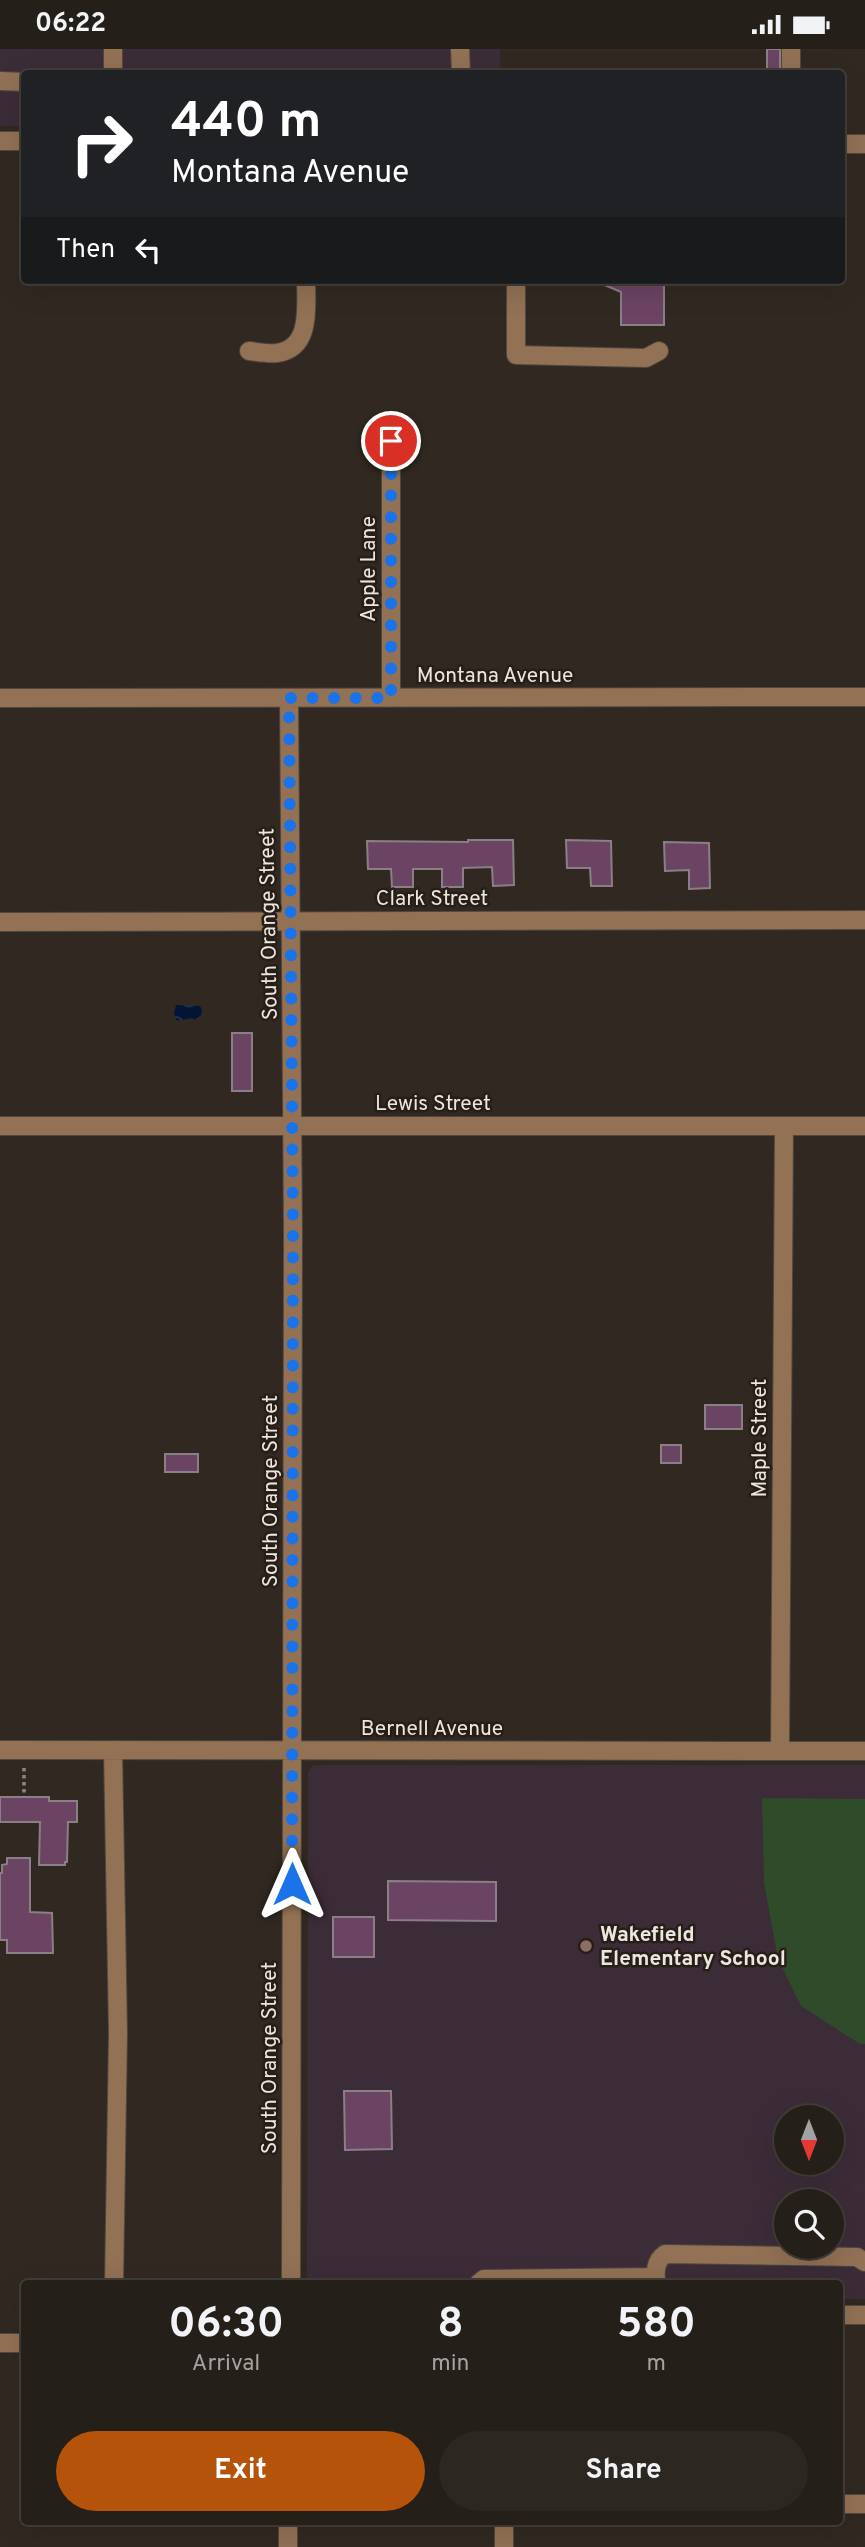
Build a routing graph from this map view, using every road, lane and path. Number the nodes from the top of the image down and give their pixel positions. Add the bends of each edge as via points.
1 (113, 49) edge
2 (460, 49) edge
3 (791, 49) edge
4 (113, 70) edge
5 (461, 70) edge
6 (791, 70) edge
7 (0, 81) edge
8 (21, 82) edge
9 (0, 141) edge
10 (21, 141) edge
11 (845, 144) edge
12 (865, 144) edge
13 (306, 284) edge
14 (516, 284) edge
15 (249, 351) dead end
16 (659, 351) dead end
17 (391, 441) dead end
18 (865, 697) edge
19 (0, 698) edge
20 (289, 698) junction
21 (391, 698) junction
22 (865, 920) edge
23 (290, 921) junction
24 (0, 922) edge
25 (0, 1126) edge
26 (293, 1126) junction
27 (784, 1126) junction
28 (865, 1126) edge
29 (0, 1750) edge
30 (113, 1750) junction
31 (293, 1751) junction
32 (780, 1751) junction
33 (865, 1751) edge
34 (24, 1767) dead end
35 (24, 1797) dead end
36 (865, 2262) edge
37 (114, 2280) edge
38 (291, 2280) edge
39 (483, 2280) edge
40 (570, 2280) edge
41 (656, 2280) edge
42 (843, 2315) edge
43 (865, 2315) edge
44 (0, 2343) edge
45 (21, 2343) edge
46 (843, 2504) edge
47 (865, 2504) edge
48 (288, 2525) edge
49 (504, 2525) edge
50 (288, 2547) edge
51 (504, 2547) edge

1 - 4 street
2 - 5 street
3 - 6 street
7 - 8 street
9 - 10 street
11 - 12 street
13 - 15 street via 306,317 295,347 277,353
14 - 16 street via 516,355 646,358
17 - 21 street, Apple Lane
18 - 21 street, Montana Avenue
19 - 20 street, Montana Avenue
20 - 21 street, Montana Avenue
20 - 23 street, South Orange Street
22 - 23 street, Clark Street
23 - 24 street, Clark Street
23 - 26 street, South Orange Street
25 - 26 street, Lewis Street
26 - 27 street, Lewis Street
26 - 31 street, South Orange Street
27 - 28 street, Lewis Street
27 - 32 street, Maple Street
29 - 30 street, Bernell Avenue
30 - 31 street, Bernell Avenue
30 - 37 street via 118,2033
31 - 32 street, Bernell Avenue
31 - 38 street, South Orange Street
32 - 33 street, Bernell Avenue
34 - 35 path
36 - 41 street via 857,2257 665,2254
39 - 40 street
42 - 43 street
44 - 45 street
46 - 47 street
48 - 50 street
49 - 51 street

